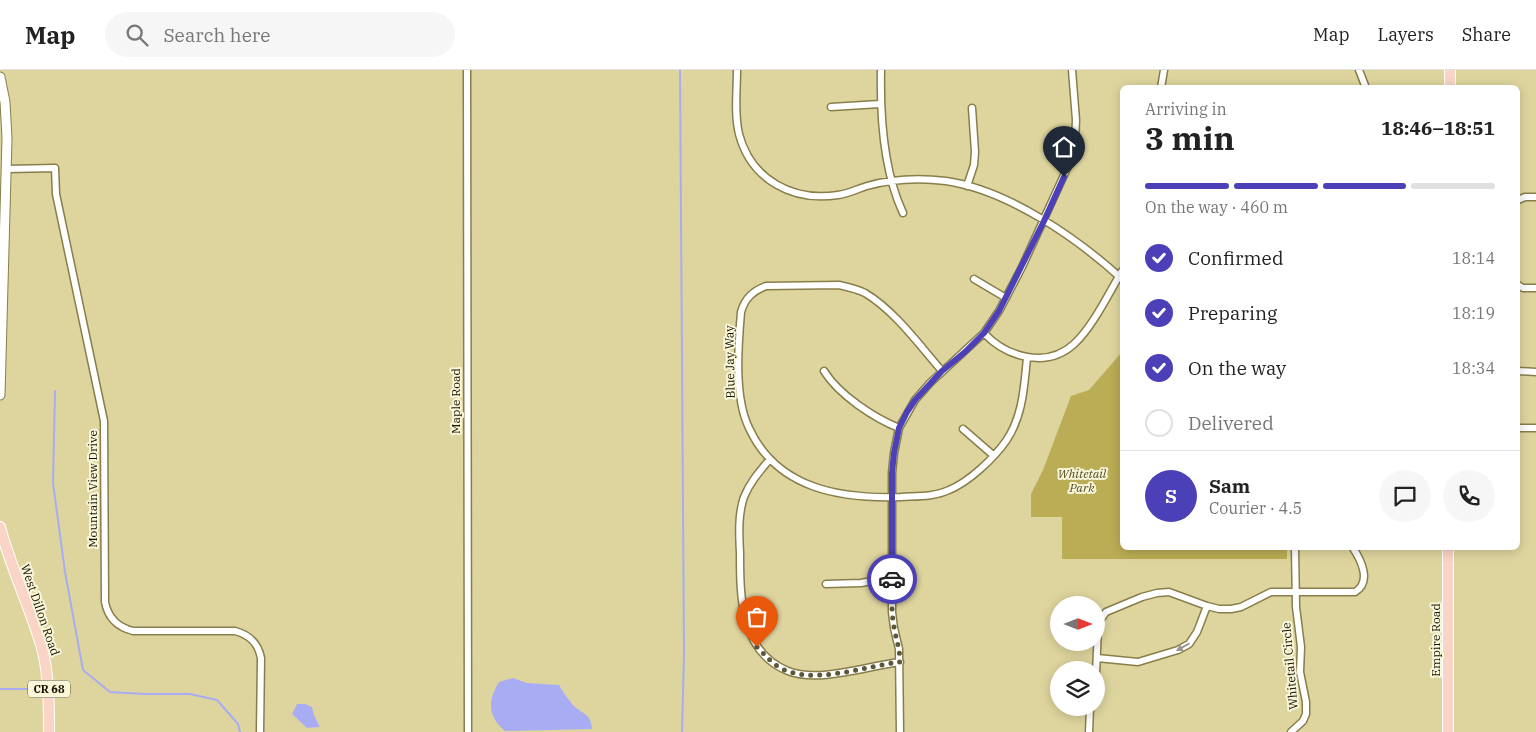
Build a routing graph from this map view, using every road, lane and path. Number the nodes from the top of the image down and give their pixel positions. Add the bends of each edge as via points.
1 (466, 70) edge
2 (737, 70) edge
3 (881, 70) edge
4 (1072, 70) edge
5 (1164, 70) edge
6 (1359, 70) edge
7 (1450, 70) edge
8 (0, 77) edge
9 (1162, 85) edge
10 (1365, 85) edge
11 (1450, 85) edge
12 (880, 104) junction
13 (831, 107) dead end
14 (972, 108) dead end
15 (0, 157) edge
16 (4, 170) edge
17 (892, 181) junction
18 (967, 186) junction
19 (1536, 197) edge
20 (1520, 199) edge
21 (903, 214) dead end
22 (1044, 221) junction
23 (1120, 274) edge
24 (1120, 278) edge
25 (974, 279) dead end
26 (1520, 286) edge
27 (1536, 288) edge
28 (1006, 298) junction
29 (984, 333) junction
30 (1028, 358) junction
31 (824, 371) dead end
32 (942, 371) junction
33 (1520, 371) edge
34 (1536, 372) edge
35 (0, 395) edge
36 (899, 428) junction
37 (1520, 428) edge
38 (1536, 428) edge
39 (963, 429) dead end
40 (993, 455) junction
41 (770, 459) junction
42 (892, 497) junction
43 (0, 528) edge
44 (1295, 550) edge
45 (1354, 550) edge
46 (1448, 550) edge
47 (892, 577) junction
48 (826, 584) dead end
49 (1295, 591) junction
50 (1207, 606) junction
51 (1097, 658) junction
52 (1097, 661) edge
53 (900, 662) junction
54 (1090, 716) edge
55 (49, 732) edge
56 (260, 732) edge
57 (468, 732) edge
58 (900, 732) edge
59 (1089, 732) edge
60 (1291, 732) edge
61 (1448, 732) edge

1 - 57 street, Maple Road
2 - 17 street via 737,118 745,149 764,176 777,186 804,196 824,197
3 - 12 street
4 - 22 street via 1075,141 1070,162
5 - 9 street
6 - 10 street
7 - 11 main road
8 - 16 main road via 6,120
12 - 13 street
12 - 17 street
14 - 18 street via 975,152
15 - 16 main road
16 - 35 main road
16 - 56 street, Mountain View Drive via 55,168 56,194 104,421 106,610 114,622 133,631 228,631 247,635 256,644 261,658
17 - 18 street via 933,180
17 - 21 street
18 - 22 street via 987,192
19 - 20 street
22 - 23 street
22 - 28 street
24 - 30 street via 1075,344 1056,354
25 - 28 street
26 - 27 street
28 - 29 street
29 - 30 street via 1014,355
29 - 32 street
30 - 40 street, Blue Jay Way via 1021,409 1005,442
31 - 36 street via 866,410
32 - 36 street via 915,400
32 - 41 street, Blue Jay Way via 897,321 863,292 839,285 766,286 757,290 749,296 741,312 740,395 749,428
33 - 34 street
36 - 42 street
37 - 38 street
39 - 40 street
40 - 42 street, Blue Jay Way via 971,477 949,490 921,496
41 - 42 street, Blue Jay Way via 789,475 826,492 857,497
41 - 53 street via 753,479 741,507 741,603 757,647 778,667 806,675
42 - 47 street
43 - 55 main road, West Dillon Road / CR 68 via 42,647 49,686
44 - 49 street, Whitetail Circle
45 - 49 street via 1363,567 1360,589 1352,593
46 - 61 main road, Empire Road
47 - 48 street via 861,583
47 - 53 street via 892,612
49 - 50 street via 1271,592 1230,609
49 - 60 street, Whitetail Circle via 1306,714
50 -> 51 street via 1197,632 1189,644 1178,650 1138,662
50 - 51 street via 1164,592 1142,596 1106,612 1098,627
51 - 52 street
53 - 58 street
54 - 59 street

